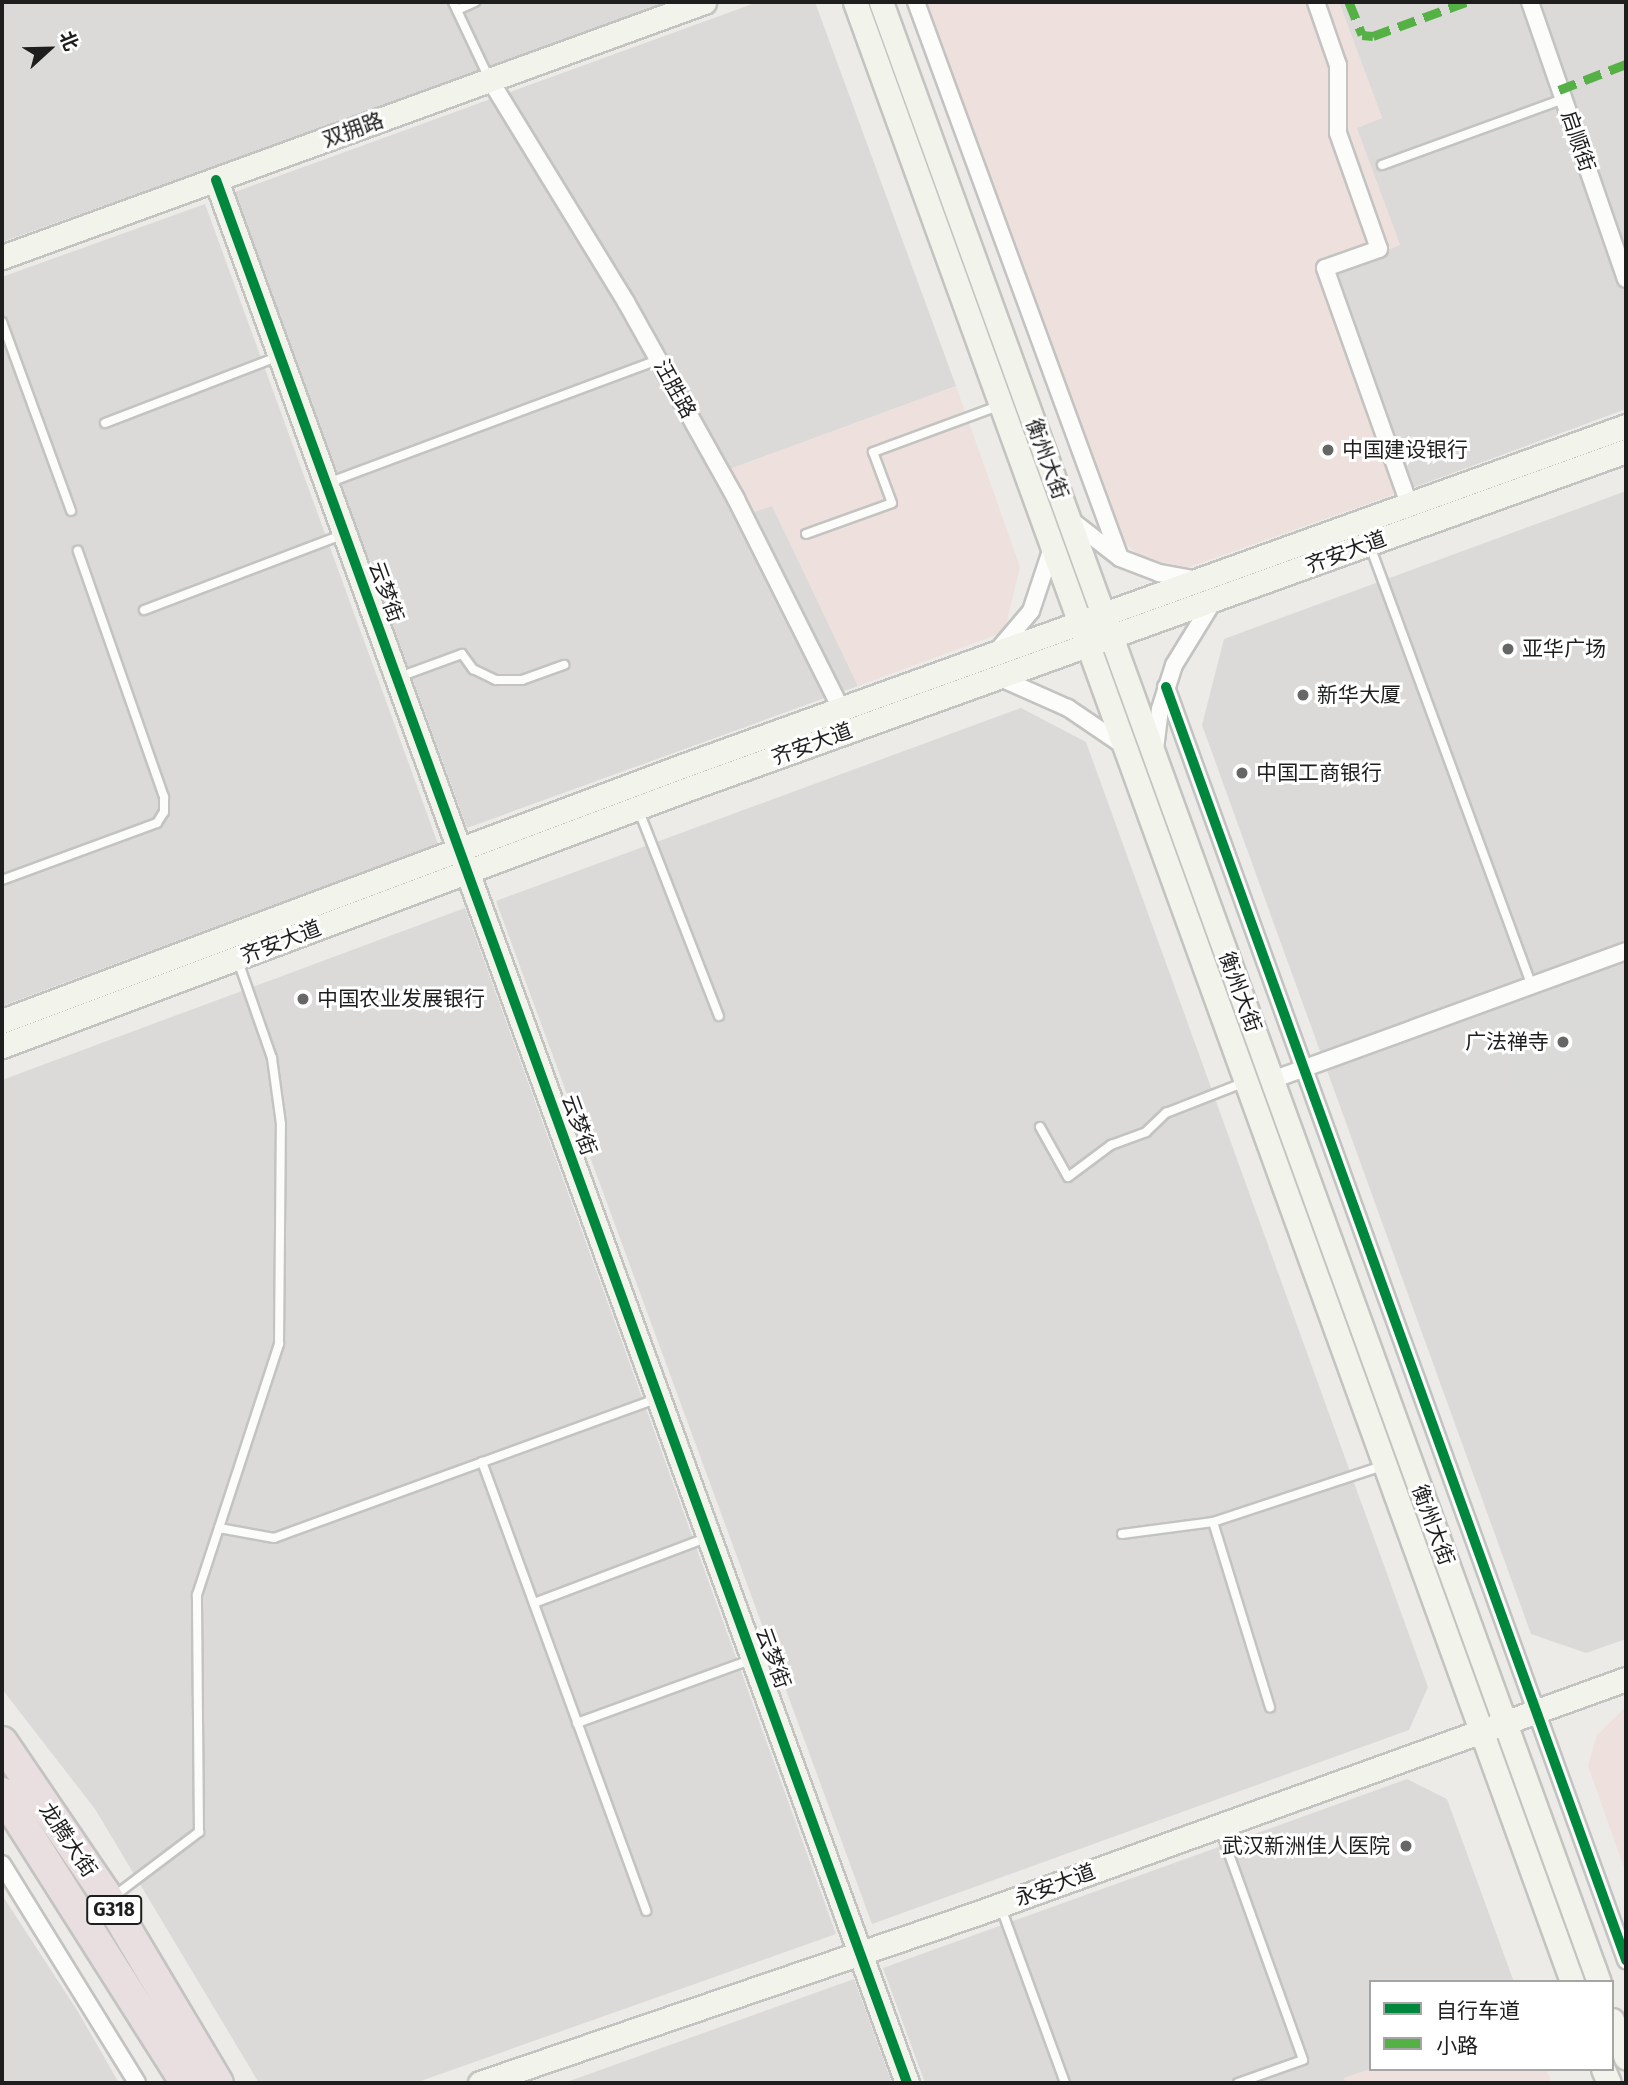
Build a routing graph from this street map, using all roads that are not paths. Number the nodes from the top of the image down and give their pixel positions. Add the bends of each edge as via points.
1 (475, 2) edge
2 (704, 2) edge
3 (855, 2) edge
4 (881, 2) edge
5 (916, 2) edge
6 (1316, 2) edge
7 (1530, 2) edge
8 (455, 6) edge
9 (490, 80) junction
10 (1563, 99) junction
11 (1382, 165) dead end
12 (216, 180) junction
13 (2, 257) edge
14 (1626, 279) edge
15 (2, 322) edge
16 (279, 356) junction
17 (658, 360) junction
18 (1001, 405) junction
19 (105, 422) dead end
20 (1626, 426) edge
21 (1626, 451) edge
22 (326, 483) junction
23 (1409, 504) junction
24 (71, 511) dead end
25 (1069, 518) junction
26 (344, 534) junction
27 (806, 534) dead end
28 (1369, 543) junction
29 (1052, 546) junction
30 (78, 551) dead end
31 (1120, 558) junction
32 (1199, 580) junction
33 (1214, 599) junction
34 (144, 610) dead end
35 (1103, 614) junction
36 (1080, 623) junction
37 (1112, 636) junction
38 (1088, 645) junction
39 (993, 654) junction
40 (564, 665) dead end
41 (998, 677) junction
42 (397, 678) junction
43 (1166, 687) junction
44 (841, 709) junction
45 (1125, 746) junction
46 (1155, 755) junction
47 (638, 808) junction
48 (459, 850) junction
49 (467, 872) junction
50 (2, 880) edge
51 (1626, 950) edge
52 (237, 958) junction
53 (1532, 986) junction
54 (719, 1016) dead end
55 (2, 1021) edge
56 (2, 1046) edge
57 (1304, 1069) junction
58 (1272, 1080) junction
59 (1246, 1082) junction
60 (1040, 1127) dead end
61 (658, 1398) junction
62 (482, 1462) junction
63 (1385, 1465) junction
64 (1213, 1522) junction
65 (219, 1528) junction
66 (1122, 1534) dead end
67 (708, 1536) junction
68 (534, 1602) junction
69 (753, 1659) junction
70 (1626, 1679) edge
71 (1270, 1707) dead end
72 (1536, 1711) junction
73 (577, 1723) junction
74 (1505, 1723) junction
75 (1481, 1731) junction
76 (2, 1742) edge
77 (2, 1793) edge
78 (1219, 1826) junction
79 (2, 1864) edge
80 (108, 1900) junction
81 (1000, 1905) junction
82 (646, 1911) dead end
83 (860, 1954) junction
84 (1626, 1960) edge
85 (1571, 1980) edge
86 (1597, 1980) edge
87 (1614, 2025) edge
88 (1626, 2056) edge
89 (492, 2081) edge
90 (137, 2083) edge
91 (186, 2083) edge
92 (218, 2083) edge
93 (907, 2083) edge
94 (1065, 2083) edge
95 (1238, 2083) edge

1 - 8 lane
2 - 9 main road, 双拥路
3 - 18 main road, 衡州大街
4 - 25 main road, 衡州大街
5 - 31 street
6 - 23 street via 1338,65 1338,133 1379,249 1325,268
7 - 10 street, 启顺街
8 - 9 lane
9 - 12 main road, 双拥路
9 - 17 street, 汪胜路
10 - 11 lane
10 - 14 street, 启顺街
12 - 13 main road, 双拥路
12 - 16 main road, 云梦街
15 - 24 lane
16 - 19 lane
16 - 22 main road, 云梦街
17 - 22 lane
17 - 44 street, 汪胜路 via 736,499
18 - 27 lane via 873,452 892,502
18 - 29 main road, 衡州大街
20 - 23 main road, 齐安大道
21 - 28 main road, 齐安大道
22 - 26 main road, 云梦街
23 - 32 main road, 齐安大道
25 - 31 street
25 - 35 main road, 衡州大街
26 - 34 lane
26 - 42 main road, 云梦街
28 - 33 main road, 齐安大道
28 - 53 lane
29 - 36 main road, 衡州大街
29 - 39 street via 1031,611
30 - 50 lane via 164,797 164,812 157,823
31 - 32 street via 1159,573
32 - 35 main road, 齐安大道
33 - 37 main road, 齐安大道
33 - 43 street via 1185,642
35 - 36 main road, 齐安大道
35 - 37 main road, 衡州大街
36 - 38 main road, 衡州大街
36 - 39 main road, 齐安大道
37 - 38 main road, 齐安大道
37 - 46 main road, 衡州大街
38 - 41 main road, 齐安大道
38 - 45 main road, 衡州大街
39 - 44 main road, 齐安大道
40 - 42 lane via 522,680 496,680 474,669 462,654
41 - 45 street via 1068,708
41 - 47 main road, 齐安大道
42 - 48 main road, 云梦街
43 - 46 street
43 - 57 street
44 - 48 main road, 齐安大道
45 - 59 main road, 衡州大街
46 - 58 main road, 衡州大街
47 - 49 main road, 齐安大道
47 - 54 lane
48 - 49 main road, 云梦街
48 - 55 main road, 齐安大道
49 - 52 main road, 齐安大道
49 - 61 main road, 云梦街
51 - 53 street
52 - 56 main road, 齐安大道
52 - 65 lane via 272,1058 281,1124 279,1344
53 - 57 street
57 - 58 street
57 - 72 street
58 - 74 main road, 衡州大街
59 - 60 lane via 1166,1113 1146,1132 1111,1145 1068,1177
59 - 63 main road, 衡州大街
61 - 62 lane
61 - 67 main road, 云梦街
62 - 65 lane via 274,1538
62 - 68 lane
63 - 64 lane
63 - 75 main road, 衡州大街
64 - 66 lane
64 - 71 lane
65 - 80 lane via 197,1595 199,1832
67 - 68 lane
67 - 69 main road, 云梦街
68 - 73 lane
69 - 73 lane
69 - 83 main road, 云梦街
70 - 72 main road, 永安大道
72 - 74 main road, 永安大道
72 - 84 street
73 - 82 lane
74 - 75 main road, 永安大道
74 - 86 main road, 衡州大街
75 - 78 main road, 永安大道
75 - 85 main road, 衡州大街
76 - 80 highway, 龙腾大街 / G318
77 - 91 highway, 龙腾大街 / G318
78 - 81 main road, 永安大道
78 - 95 lane via 1303,2060
79 - 90 street
80 - 92 highway, 龙腾大街 / G318
81 - 83 main road, 永安大道
81 - 94 lane
83 - 89 main road, 永安大道
83 - 93 main road, 云梦街
87 - 88 main road

